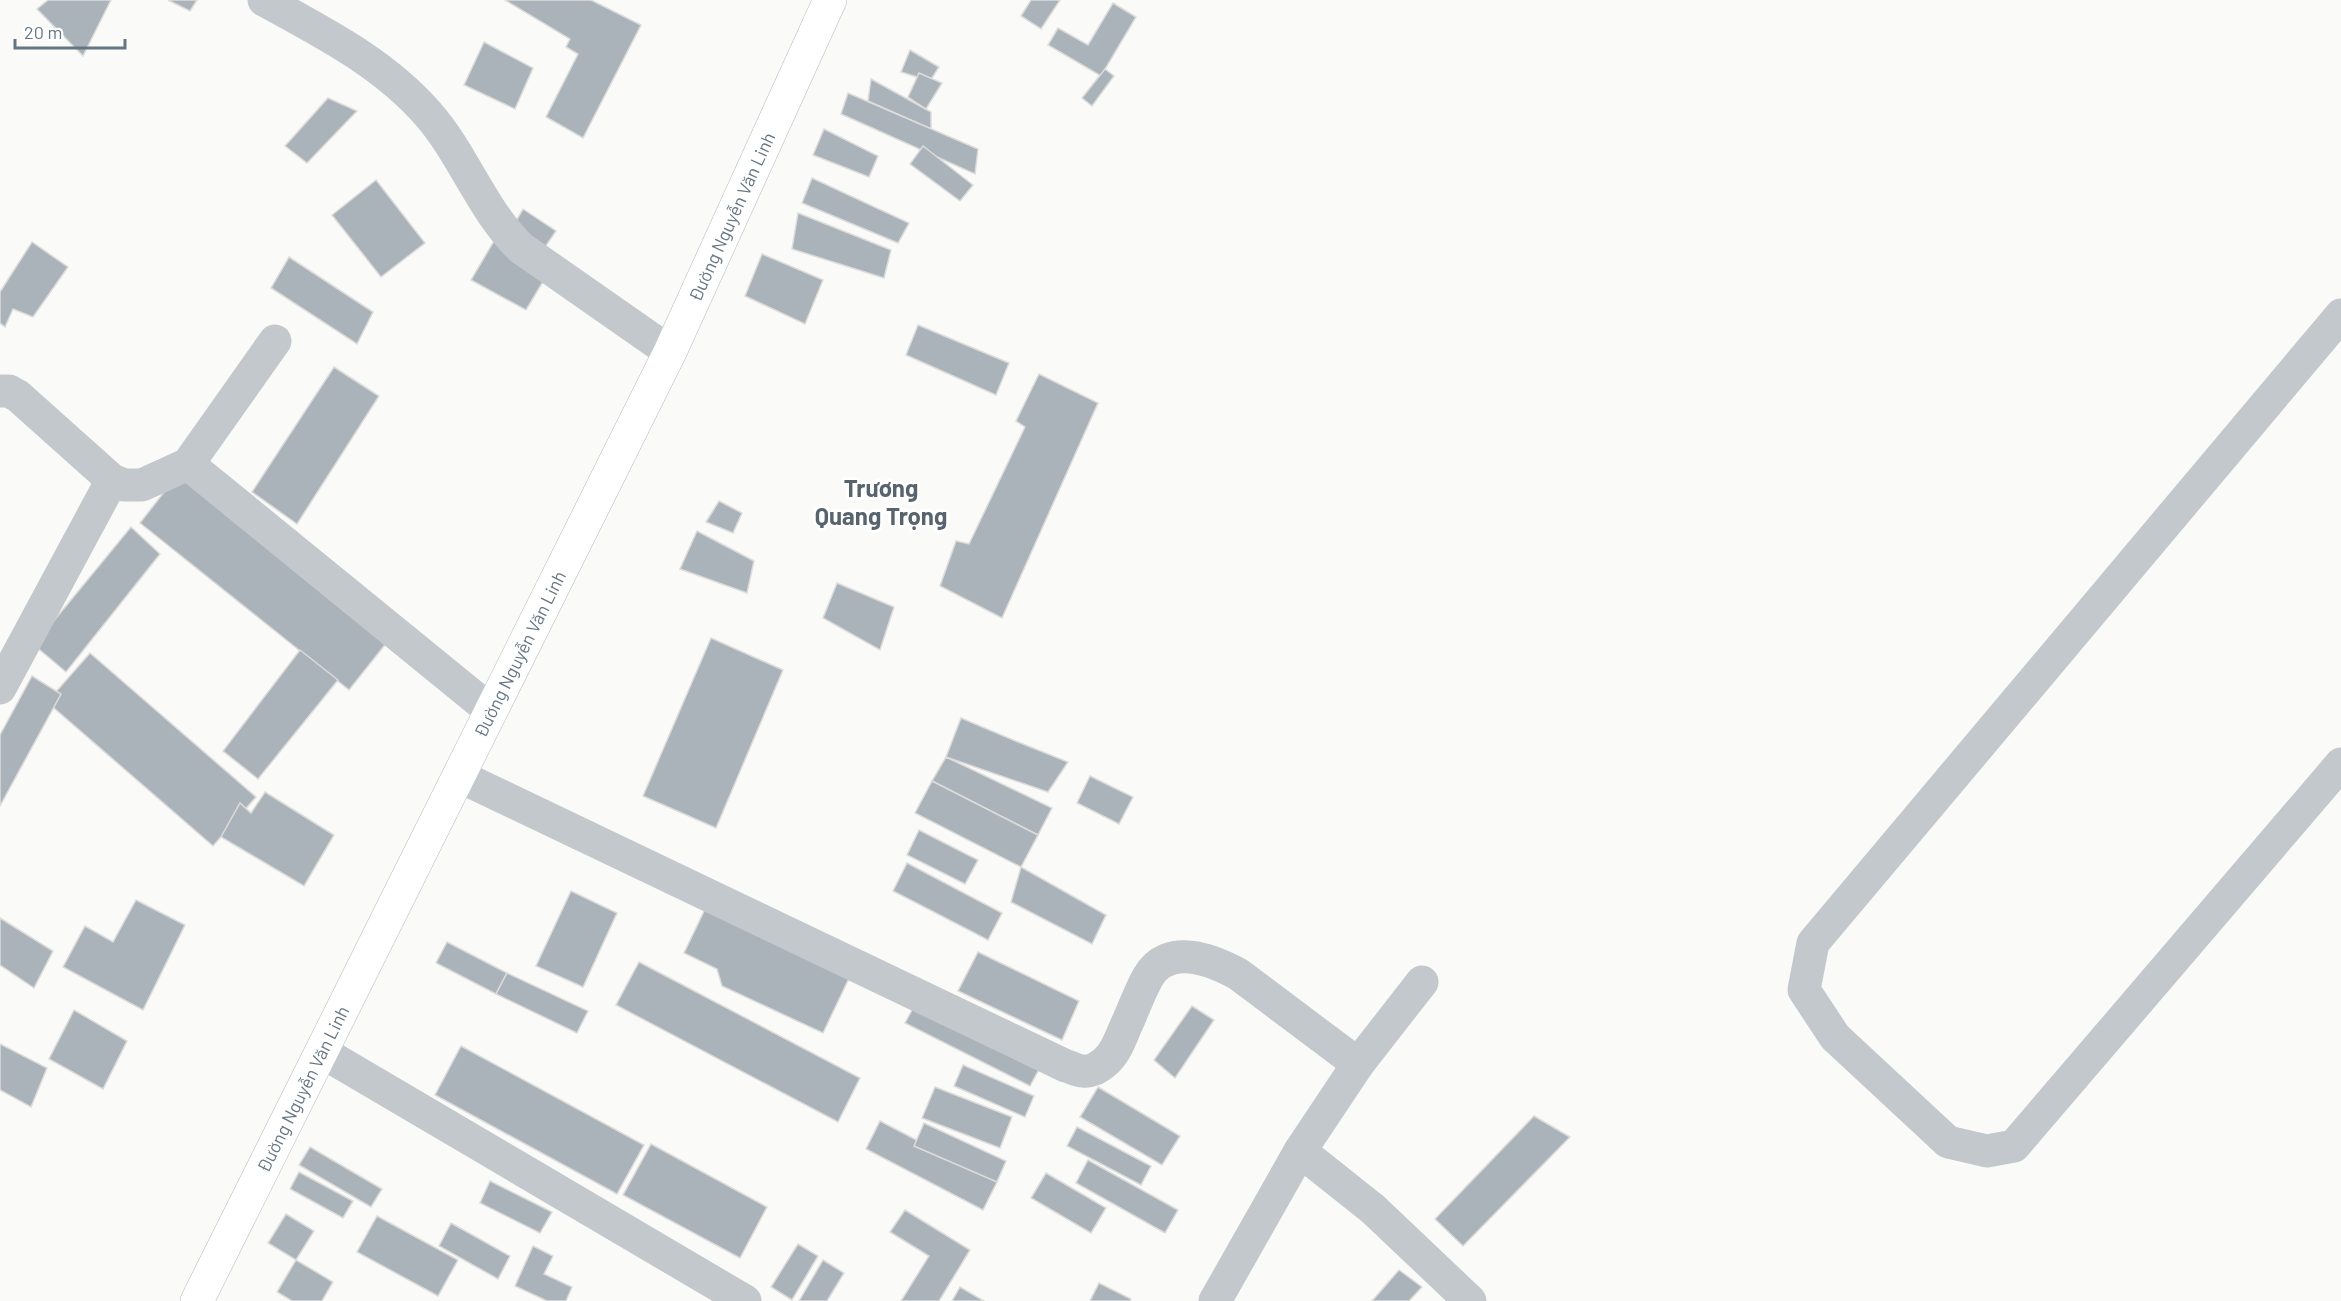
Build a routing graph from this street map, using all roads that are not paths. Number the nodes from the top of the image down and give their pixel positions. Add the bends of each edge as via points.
1 (264, 0) edge
2 (830, 0) edge
3 (2341, 315) edge
4 (275, 341) dead end
5 (670, 352) junction
6 (0, 391) edge
7 (188, 464) junction
8 (112, 480) junction
9 (0, 688) edge
10 (490, 710) junction
11 (2341, 764) edge
12 (459, 776) junction
13 (1422, 982) dead end
14 (322, 1052) junction
15 (1359, 1064) junction
16 (1300, 1151) junction
17 (197, 1301) edge
18 (745, 1301) edge
19 (1215, 1301) edge
20 (1470, 1301) edge

1 - 5 street via 347,46 394,81 428,113 451,144 488,209 515,242
2 - 5 main road, Đường Nguyễn Văn Linh
3 - 11 street via 1813,943 1804,990 1835,1037 1948,1142 1988,1151 2014,1146
4 - 7 street
5 - 10 main road, Đường Nguyễn Văn Linh
6 - 8 street via 18,396
7 - 8 street via 142,484 124,485
7 - 10 street
8 - 9 street
10 - 12 main road, Đường Nguyễn Văn Linh
12 - 14 main road, Đường Nguyễn Văn Linh
12 - 15 street via 1082,1071 1095,1070 1108,1059 1149,975 1165,961 1180,957 1218,963 1238,974
13 - 15 street
14 - 17 main road, Đường Nguyễn Văn Linh
14 - 18 street
15 - 16 street
16 - 19 street
16 - 20 street via 1372,1209

